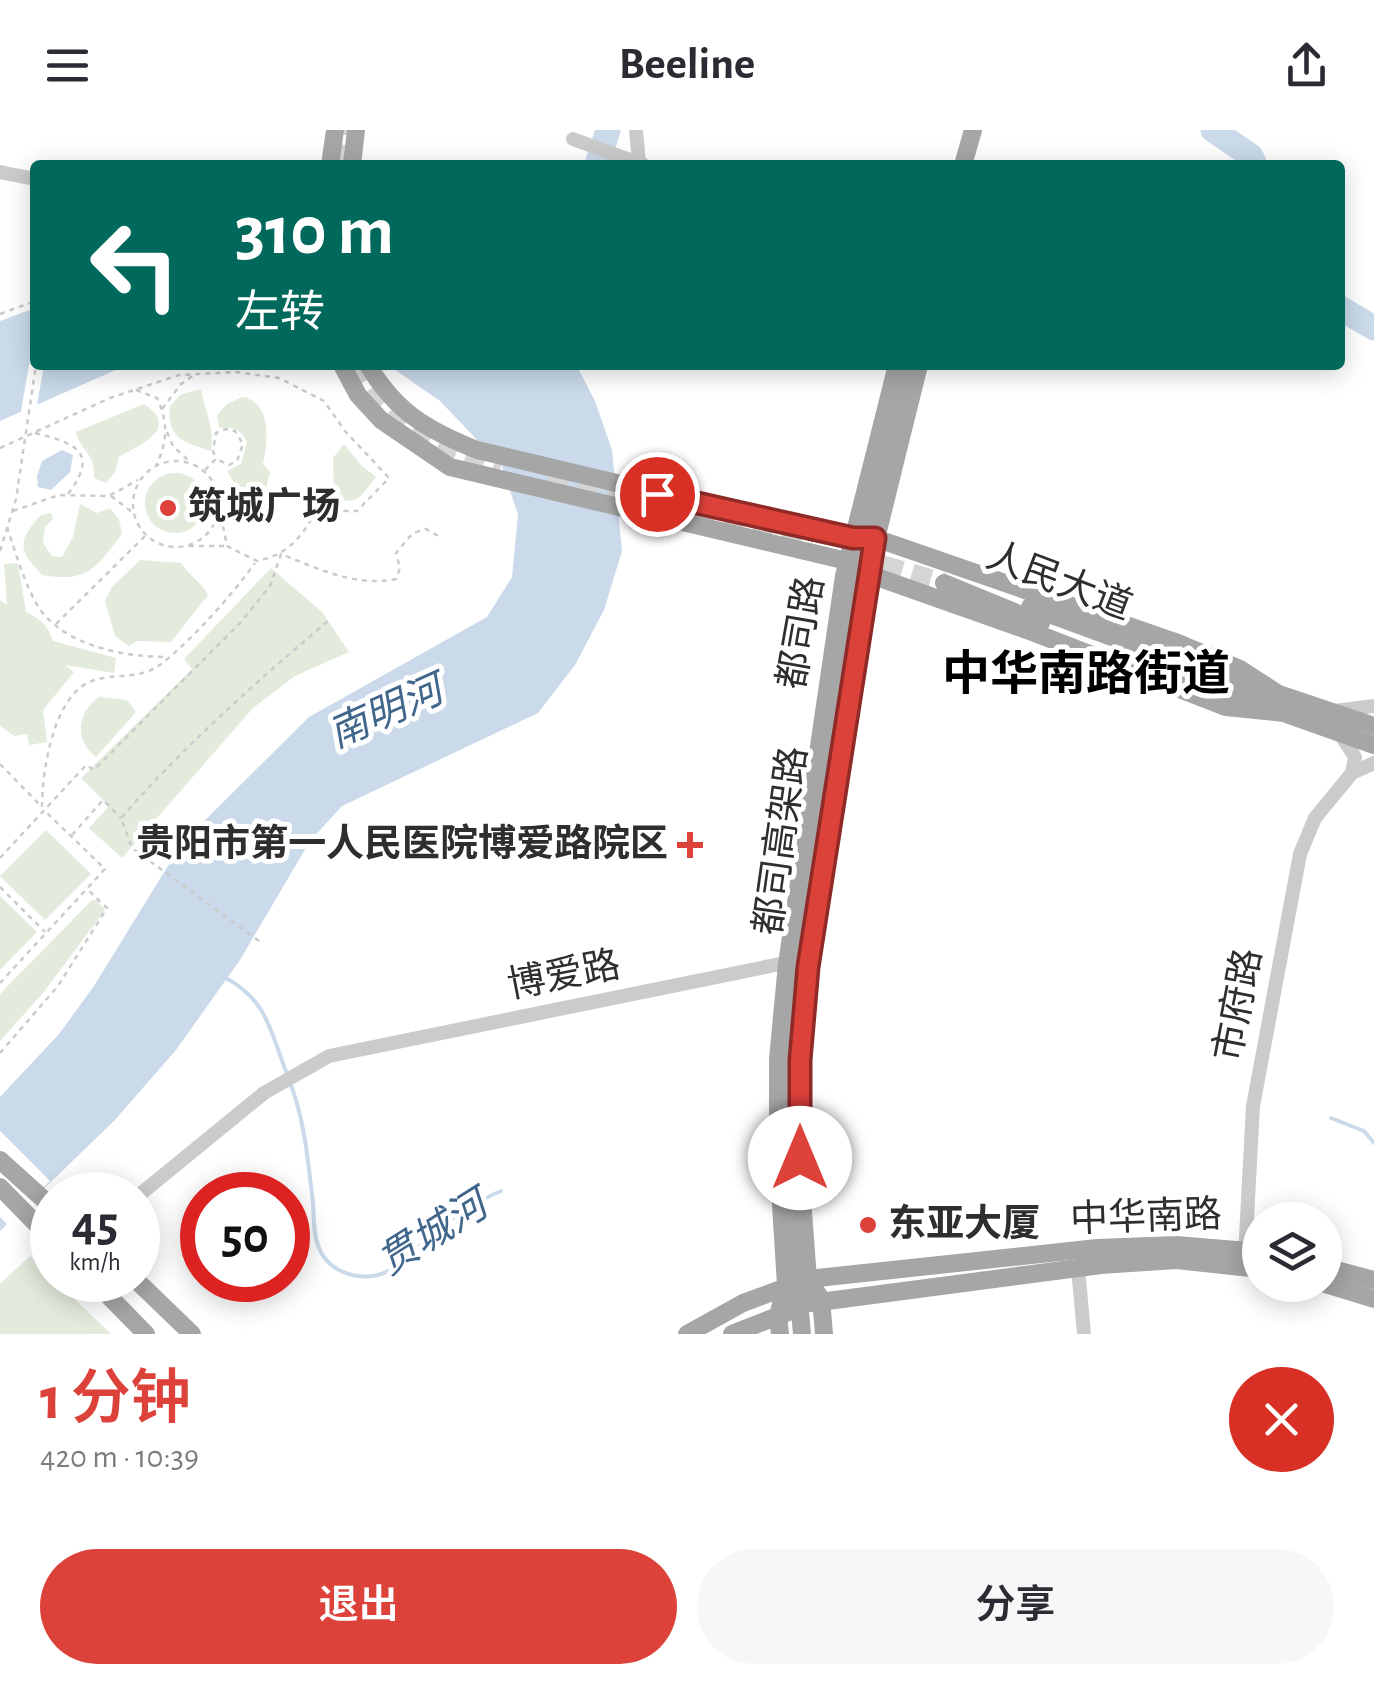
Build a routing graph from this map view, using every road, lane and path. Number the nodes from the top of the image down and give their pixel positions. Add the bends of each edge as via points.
1 (334, 130) edge
2 (356, 130) edge
3 (636, 130) edge
4 (962, 130) edge
5 (973, 130) edge
6 (984, 130) edge
7 (574, 139) dead end
8 (331, 160) edge
9 (353, 160) edge
10 (631, 160) edge
11 (639, 160) edge
12 (954, 160) edge
13 (965, 160) edge
14 (976, 160) edge
15 (0, 172) edge
16 (30, 178) edge
17 (30, 304) edge
18 (0, 314) edge
19 (35, 370) edge
20 (345, 370) edge
21 (371, 370) edge
22 (896, 370) edge
23 (907, 370) edge
24 (919, 370) edge
25 (195, 374) junction
26 (135, 390) junction
27 (162, 409) junction
28 (166, 431) junction
29 (35, 433) junction
30 (24, 439) junction
31 (0, 448) edge
32 (216, 459) junction
33 (194, 464) junction
34 (155, 466) junction
35 (204, 471) junction
36 (142, 478) junction
37 (67, 495) junction
38 (110, 495) junction
39 (219, 506) junction
40 (12, 512) junction
41 (134, 514) junction
42 (7, 527) junction
43 (146, 535) junction
44 (440, 537) dead end
45 (853, 538) junction
46 (875, 538) junction
47 (185, 546) junction
48 (228, 546) junction
49 (0, 550) edge
50 (281, 554) junction
51 (258, 561) junction
52 (847, 561) junction
53 (870, 576) junction
54 (946, 578) tunnel mouth
55 (328, 621) dead end
56 (56, 624) junction
57 (168, 657) junction
58 (1282, 704) junction
59 (1374, 706) edge
60 (1330, 712) junction
61 (1374, 726) edge
62 (1340, 733) junction
63 (1374, 746) edge
64 (1374, 762) edge
65 (0, 764) edge
66 (1352, 773) junction
67 (44, 809) junction
68 (121, 818) junction
69 (71, 836) junction
70 (0, 858) edge
71 (0, 887) edge
72 (87, 889) junction
73 (46, 934) junction
74 (260, 941) dead end
75 (810, 955) junction
76 (786, 964) junction
77 (0, 982) edge
78 (0, 1052) edge
79 (0, 1160) edge
80 (160, 1178) edge
81 (0, 1187) edge
82 (30, 1189) edge
83 (1253, 1202) edge
84 (30, 1218) edge
85 (1242, 1257) edge
86 (1242, 1259) edge
87 (1078, 1268) junction
88 (1342, 1272) edge
89 (808, 1280) junction
90 (1374, 1280) edge
91 (786, 1285) junction
92 (1342, 1289) edge
93 (821, 1299) junction
94 (1374, 1299) edge
95 (114, 1302) edge
96 (159, 1302) edge
97 (779, 1325) edge
98 (146, 1334) edge
99 (192, 1334) edge
100 (687, 1334) edge
101 (732, 1334) edge
102 (802, 1334) edge
103 (824, 1334) edge
104 (1084, 1334) edge

1 - 8 main road
2 - 9 main road
3 - 11 street
4 - 12 main road
5 - 13 main road
6 - 14 main road
7 - 10 street
15 - 16 street
17 - 18 path
19 - 30 path
20 - 52 main road via 381,420 450,468
21 - 45 main road via 392,402 476,450
22 - 45 main road, 都司路
23 - 102 main road, 都司高架路, bridge via 855,578 798,965 789,1157
24 - 46 main road, 都司路
25 - 26 path
25 - 27 path
25 - 50 path via 279,378 324,401 389,478 357,511 321,501
26 - 27 path via 156,398
26 - 29 path
27 - 28 path
28 - 33 path
28 - 34 path
29 - 30 path
29 - 37 path via 66,441 81,456 82,473
30 - 31 path
30 - 40 path
32 - 32 path via 216,433 234,431 243,444 237,461
32 - 35 path
33 - 34 path
33 - 35 path
34 - 36 path
35 - 39 path
36 - 38 path
36 - 41 path
37 - 38 path
37 - 40 path
38 - 41 path
39 - 47 path via 212,528
39 - 48 path
40 - 42 path
41 - 43 path
42 - 49 path
42 - 56 path via 36,604
43 - 47 path via 163,545
43 - 56 path
44 - 50 path via 426,528 413,533 396,553 396,579 375,583
45 - 46 main road
45 - 52 main road, 都司路
46 - 53 main road, 都司路
46 - 58 main road via 1178,643 1240,669
47 - 48 path
48 - 51 path
50 - 51 path
50 - 67 path via 270,586 240,624 94,770 86,765
51 - 57 path
52 - 53 main road
52 - 76 main road, 都司路
53 - 58 main road via 1226,707
53 - 75 main road, 都司路
54 - 58 main road, 人民大道
55 - 68 path via 160,772
56 - 57 path via 111,652
57 - 67 path via 134,677 76,688 50,748
58 - 60 main road, 人民大道
58 - 62 main road, 人民大道
59 - 60 street
60 - 61 main road, 人民大道
62 - 63 main road, 人民大道
62 - 66 street via 1355,757
64 - 66 street
65 - 67 path
66 - 83 street, 市府路 via 1315,818 1300,854 1253,1106
67 - 69 path
67 - 70 path
68 - 69 path via 103,800
68 - 74 path via 132,848
69 - 72 path via 104,869
71 - 73 path
72 - 73 path
72 - 78 path via 108,908 58,986
73 - 77 path
75 - 76 street, 博爱路
75 - 89 main road, 都司路 via 800,1060
76 - 80 street, 博爱路 via 329,1056 264,1094
76 - 91 main road, 都司路 via 778,1060
79 - 82 main road
81 - 84 main road
85 - 89 main road, 中华南路 via 1176,1245 1097,1248
86 - 87 main road, 中华南路
87 - 93 main road, 中华南路
87 - 104 street
88 - 90 main road
89 - 91 main road, 中华南路
89 - 93 main road
91 - 97 main road, 都司路
91 - 100 main road, 中华南路
92 - 94 main road
93 - 97 main road, 中华南路
93 - 103 main road
95 - 98 main road
96 - 99 main road
97 - 101 main road, 中华南路

